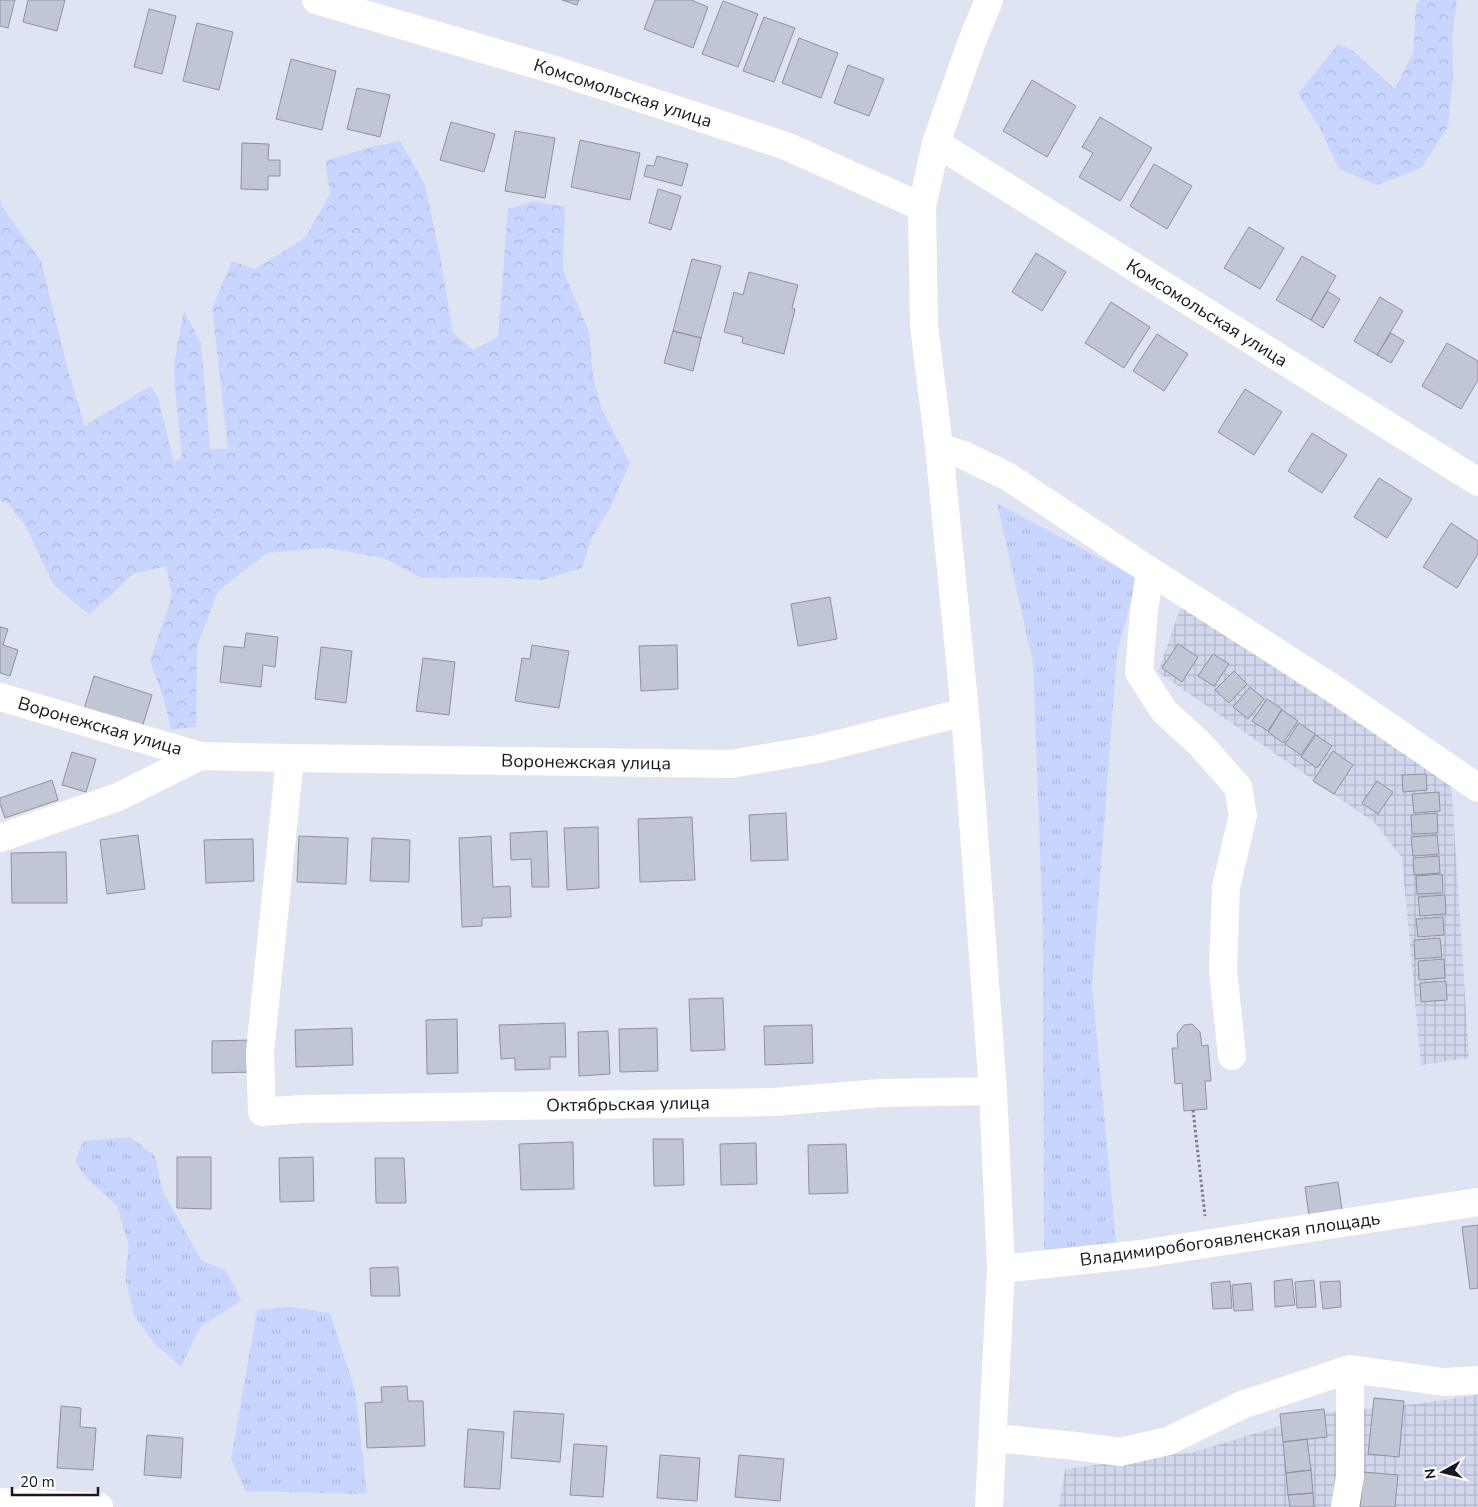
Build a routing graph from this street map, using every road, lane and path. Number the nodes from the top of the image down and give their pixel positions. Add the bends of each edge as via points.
1 (316, 0) edge
2 (989, 0) edge
3 (936, 143) junction
4 (922, 207) junction
5 (939, 447) junction
6 (1478, 482) edge
7 (1150, 571) junction
8 (0, 697) edge
9 (965, 712) junction
10 (200, 756) junction
11 (290, 758) junction
12 (1478, 788) edge
13 (0, 838) edge
14 (1232, 1056) dead end
15 (993, 1091) junction
16 (1193, 1110) dead end
17 (1468, 1204) edge
18 (1208, 1244) junction
19 (1001, 1269) junction
20 (1350, 1369) junction
21 (1478, 1380) edge
22 (994, 1438) junction
23 (987, 1500) edge
24 (0, 1502) edge
25 (99, 1507) edge
26 (1345, 1507) edge

1 - 4 street, Комсомольская улица via 558,71 786,146
2 - 3 street
3 - 4 street
3 - 6 street, Комсомольская улица
4 - 5 street via 924,325
5 - 7 street via 1007,476
5 - 9 street
7 - 12 street via 1334,689
7 - 14 street via 1139,672 1164,711 1200,744 1238,787 1243,815 1226,887 1223,970
8 - 10 street, Воронежская улица
9 - 11 street, Воронежская улица via 818,749 732,764
9 - 15 street
10 - 11 street, Воронежская улица
10 - 13 street, Воронежская улица via 118,797
11 - 15 street, Октябрьская улица via 260,1052 262,1112 774,1102 880,1093
15 - 19 street
16 - 18 path
17 - 18 street, Владимиробогоявленская площадь
18 - 19 street, Владимиробогоявленская площадь
19 - 22 street
20 - 21 street via 1444,1382
20 - 22 street via 1242,1405 1168,1441 1120,1452
20 - 26 street via 1350,1477
22 - 23 street
24 - 25 street

